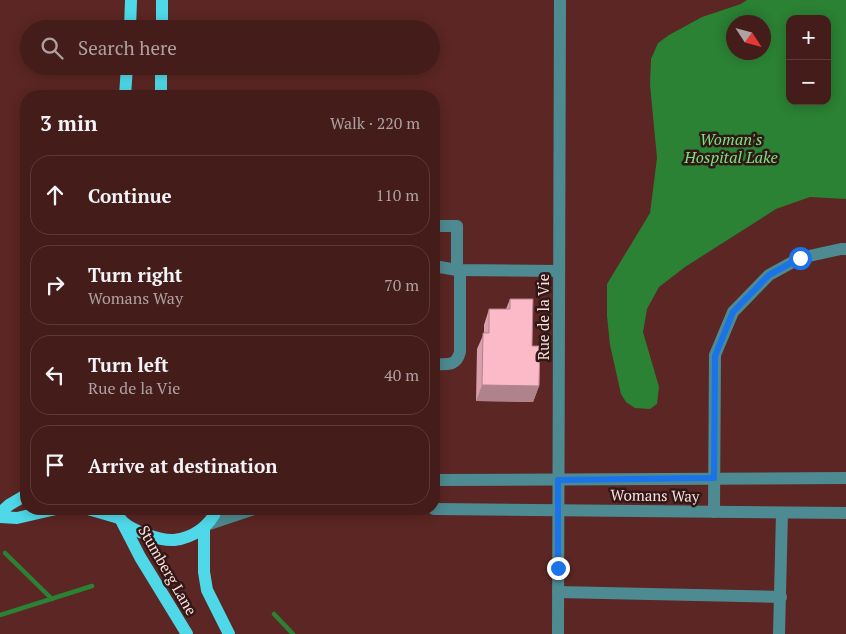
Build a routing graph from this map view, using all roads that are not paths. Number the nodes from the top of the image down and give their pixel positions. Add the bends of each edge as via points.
1 (131, 0) edge
2 (162, 0) edge
3 (560, 0) edge
4 (130, 20) edge
5 (162, 20) edge
6 (126, 75) edge
7 (161, 75) edge
8 (125, 90) edge
9 (160, 90) edge
10 (440, 226) edge
11 (846, 249) edge
12 (440, 267) edge
13 (458, 270) junction
14 (559, 271) junction
15 (440, 364) edge
16 (714, 478) junction
17 (846, 478) edge
18 (440, 480) edge
19 (558, 480) junction
20 (20, 499) edge
21 (440, 509) edge
22 (558, 509) junction
23 (714, 512) junction
24 (782, 513) junction
25 (846, 513) edge
26 (0, 515) edge
27 (30, 515) edge
28 (214, 515) edge
29 (237, 515) edge
30 (118, 516) edge
31 (205, 526) junction
32 (558, 592) junction
33 (780, 597) junction
34 (187, 634) edge
35 (229, 634) edge
36 (558, 634) edge
37 (779, 634) edge

1 - 4 main road
2 - 5 main road
3 - 14 street, Rue de la Vie
6 - 8 main road
7 - 9 main road
10 - 13 street via 457,226
11 - 16 street via 800,258 769,275 733,312 715,356
12 - 13 street
13 - 14 street
13 - 15 street via 460,352 452,364
14 - 19 street, Rue de la Vie
16 - 17 street, Womans Way
16 - 19 street, Womans Way
16 - 23 street
18 - 19 street, Womans Way
19 - 22 street, Rue de la Vie
20 - 26 main road
21 - 22 street, Womans Way
22 - 23 street, Womans Way
22 - 32 street, Rue de la Vie
23 - 24 street, Womans Way
24 - 25 street, Womans Way
24 - 33 street
26 - 27 main road via 17,518
28 - 31 main road
29 - 31 street
30 - 31 main road via 142,533 173,540 192,536
30 - 34 main road, Stumberg Lane
31 - 35 main road, Stumberg Lane via 207,590
32 - 33 street
32 - 36 street, Rue de la Vie
33 - 37 street

